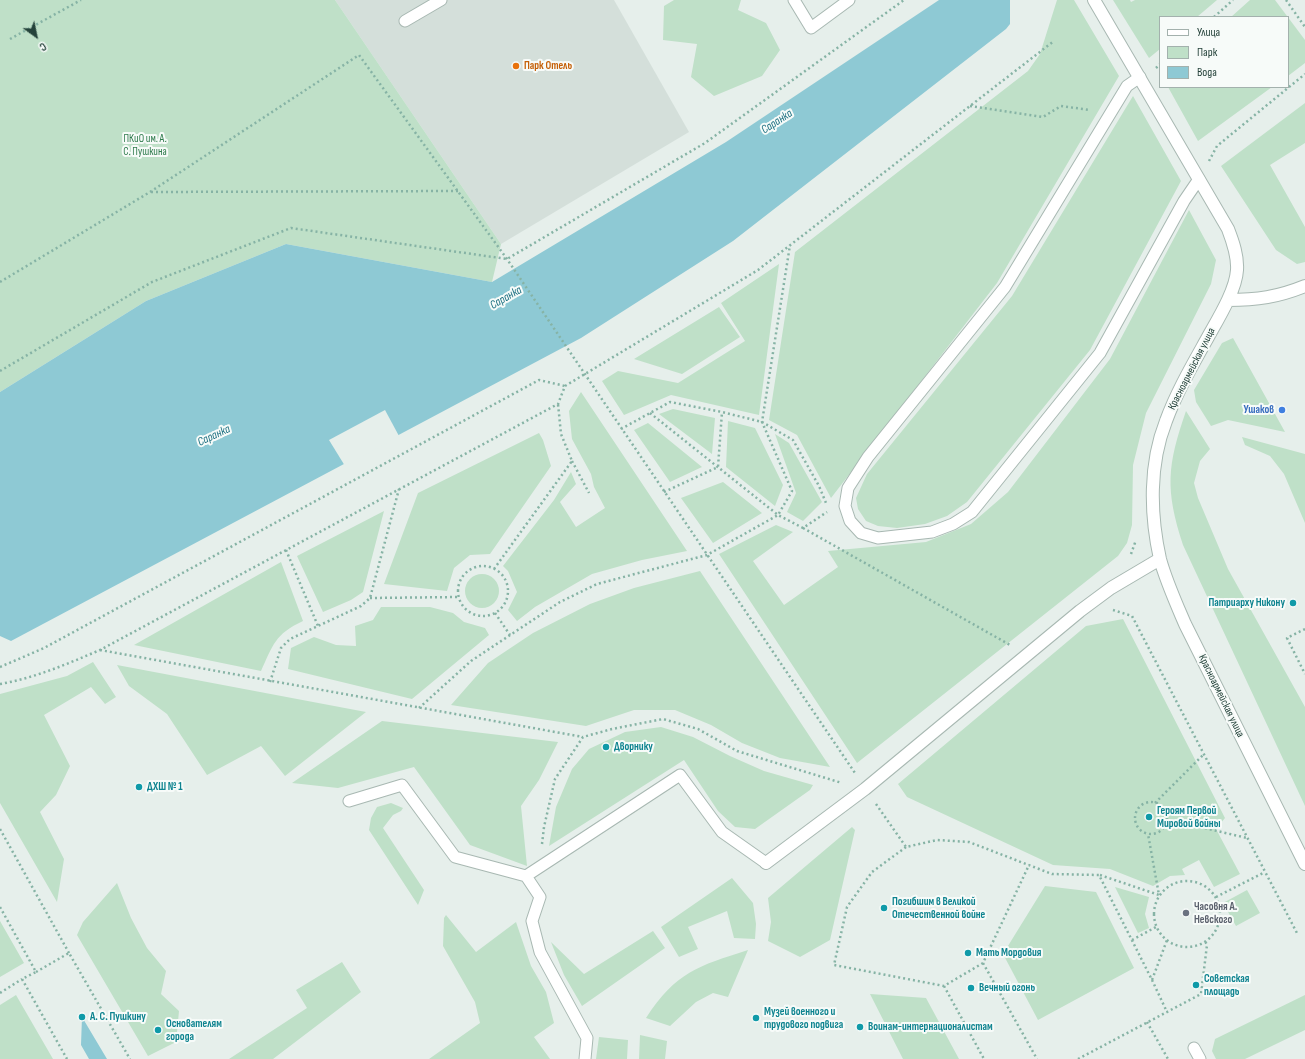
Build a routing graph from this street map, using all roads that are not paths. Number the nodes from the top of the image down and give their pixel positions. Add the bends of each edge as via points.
1 (441, 0) edge
2 (794, 0) edge
3 (849, 0) edge
4 (1094, 0) edge
5 (405, 21) dead end
6 (1140, 77) junction
7 (1199, 179) junction
8 (1305, 286) edge
9 (1228, 300) junction
10 (1160, 559) junction
11 (349, 801) dead end
12 (766, 862) joint
13 (1305, 864) edge
14 (526, 876) junction
15 (1194, 1048) dead end
16 (585, 1059) edge
17 (1200, 1059) edge

1 - 5 lane
2 - 3 lane via 811,28
4 - 6 street, Красноармейская улица
6 - 7 street, Красноармейская улица
6 - 7 lane via 1127,86 1005,287 868,457 848,488 845,506 850,521 861,533 878,538 932,532 953,524 972,512 1100,353 1184,201
7 - 9 street, Красноармейская улица via 1228,229 1235,249 1237,271
8 - 9 street via 1283,295 1257,300
9 - 10 street, Красноармейская улица via 1182,383 1166,422 1156,459 1153,490 1154,523
10 - 12 street via 1111,588 1080,611 865,789
10 - 13 street, Красноармейская улица via 1185,624
11 - 14 lane via 402,785 455,857
12 - 14 lane via 722,832 680,775
14 - 16 lane via 540,897 532,921 540,952 586,1038
15 - 17 lane

